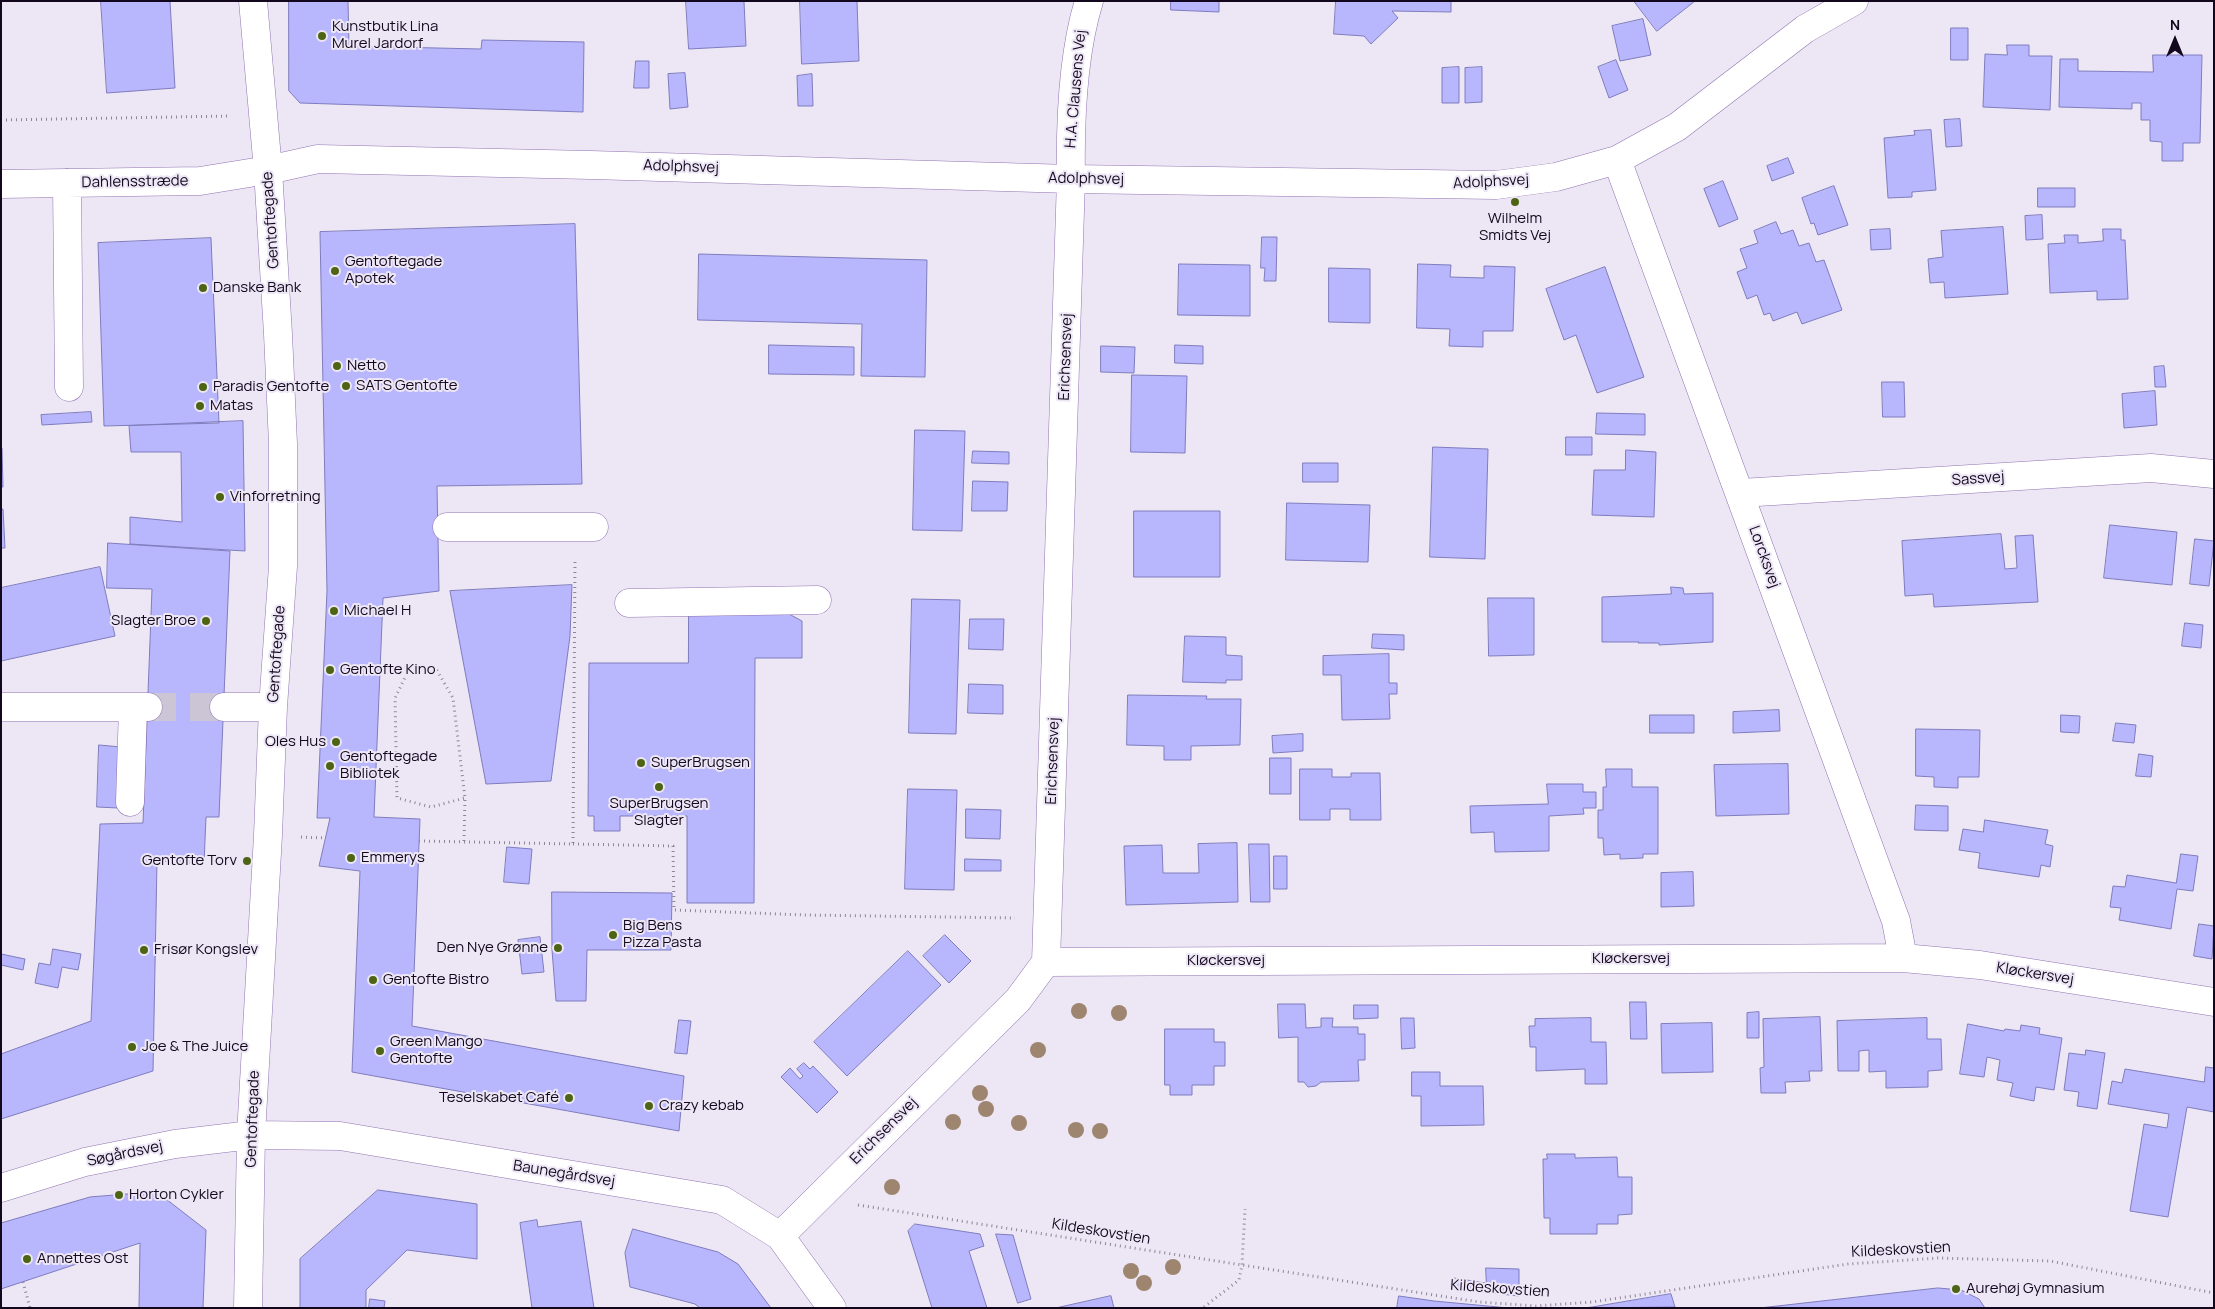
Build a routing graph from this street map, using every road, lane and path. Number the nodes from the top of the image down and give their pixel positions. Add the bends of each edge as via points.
1 (253, 1) edge
2 (1089, 1) edge
3 (1854, 1) edge
4 (263, 115) junction
5 (1, 120) edge
6 (1617, 160) junction
7 (268, 170) junction
8 (1071, 179) junction
9 (67, 183) junction
10 (1, 184) edge
11 (69, 386) dead end
12 (2214, 474) edge
13 (1741, 494) junction
14 (447, 527) dead end
15 (584, 527) joint
16 (817, 600) dead end
17 (629, 603) dead end
18 (1, 707) edge
19 (224, 707) tunnel mouth
20 (273, 707) junction
21 (465, 798) junction
22 (130, 802) dead end
23 (419, 841) dead end
24 (464, 841) junction
25 (573, 844) junction
26 (1048, 919) junction
27 (1903, 958) junction
28 (1046, 962) junction
29 (2214, 1002) edge
30 (251, 1135) junction
31 (1, 1188) edge
32 (816, 1198) junction
33 (1245, 1209) dead end
34 (780, 1236) junction
35 (1242, 1266) junction
36 (22, 1282) dead end
37 (2214, 1293) edge
38 (1593, 1304) edge
39 (1204, 1307) edge
40 (30, 1308) edge
41 (248, 1308) edge
42 (832, 1308) edge

1 - 4 street, Gentoftegade
2 - 8 street, H.A. Clausens Vej via 1080,35 1071,134
3 - 6 street, Adolphsvej via 1804,29 1677,126
4 - 5 path
4 - 7 street, Gentoftegade
6 - 8 street, Adolphsvej via 1556,177 1496,185
6 - 13 street, Lorcksvej
7 - 8 street, Adolphsvej via 318,159
7 - 9 street, Dahlensstræde via 200,181
7 - 20 street, Gentoftegade via 283,453 283,566
8 - 26 street, Erichsensvej
9 - 10 street, Dahlensstræde
9 - 11 street
12 - 13 street, Sassvej via 2151,468
13 - 27 street, Lorcksvej via 1896,921
14 - 15 street
15 - 25 path
16 - 17 street
18 - 22 street via 141,707
19 - 20 street
20 - 30 street, Gentoftegade
21 - 21 path via 454,698 435,667 408,670 395,698 397,798 431,807
21 - 24 path
23 - 24 path
24 - 25 path
25 - 26 path via 673,846 674,910
26 - 28 street, Erichsensvej
27 - 28 street, Kløckersvej
27 - 29 street, Kløckersvej via 1980,965
28 - 32 street, Erichsensvej via 1018,1000
30 - 31 street, Søgårdsvej via 176,1144 85,1162
30 - 34 street, Baunegårdsvej via 340,1136 722,1200
30 - 41 street, Gentoftegade
32 - 34 street, Erichsensvej
32 - 35 path, Kildeskovstien
33 - 35 path
34 - 42 street, Baunegårdsvej
35 - 38 path, Kildeskovstien via 1479,1302 1536,1306
35 - 39 path via 1240,1280
36 - 40 path
37 - 38 path, Kildeskovstien via 2050,1261 1938,1258 1848,1264

